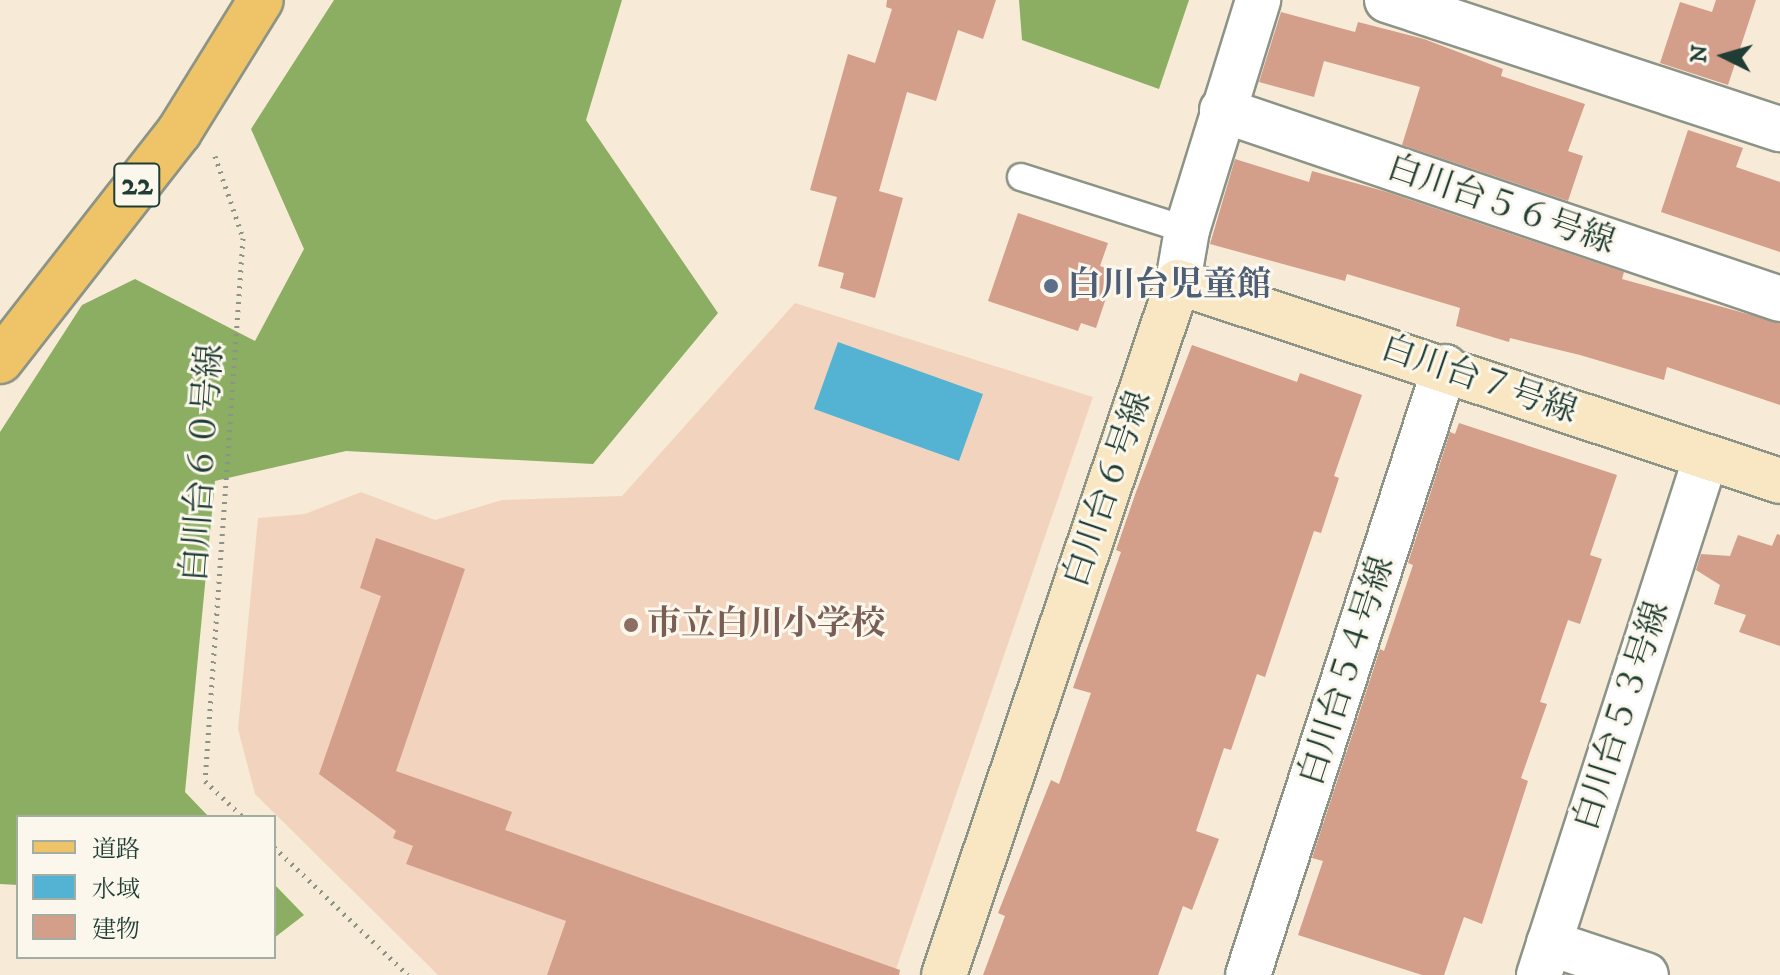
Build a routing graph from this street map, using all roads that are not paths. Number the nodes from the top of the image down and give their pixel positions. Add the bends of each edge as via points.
1 (1258, 0) edge
2 (1387, 0) edge
3 (246, 6) edge
4 (1222, 110) junction
5 (1780, 129) edge
6 (1021, 177) dead end
7 (1187, 230) junction
8 (1178, 282) junction
9 (1780, 299) edge
10 (0, 361) edge
11 (1445, 367) junction
12 (1706, 457) junction
13 (1780, 481) edge
14 (1544, 959) edge
15 (944, 975) edge
16 (1248, 975) edge
17 (1646, 975) edge

1 - 4 street, 白川台６号線
2 - 5 street
3 - 10 main road, 22 via 197,104
4 - 7 street, 白川台６号線
4 - 9 street, 白川台５６号線
6 - 7 lane
7 - 8 street, 白川台６号線
8 - 11 street, 白川台７号線
8 - 15 street, 白川台６号線
11 - 12 street, 白川台７号線
11 - 16 street, 白川台５４号線
12 - 13 street, 白川台７号線
12 - 14 street, 白川台５３号線
14 - 17 street

